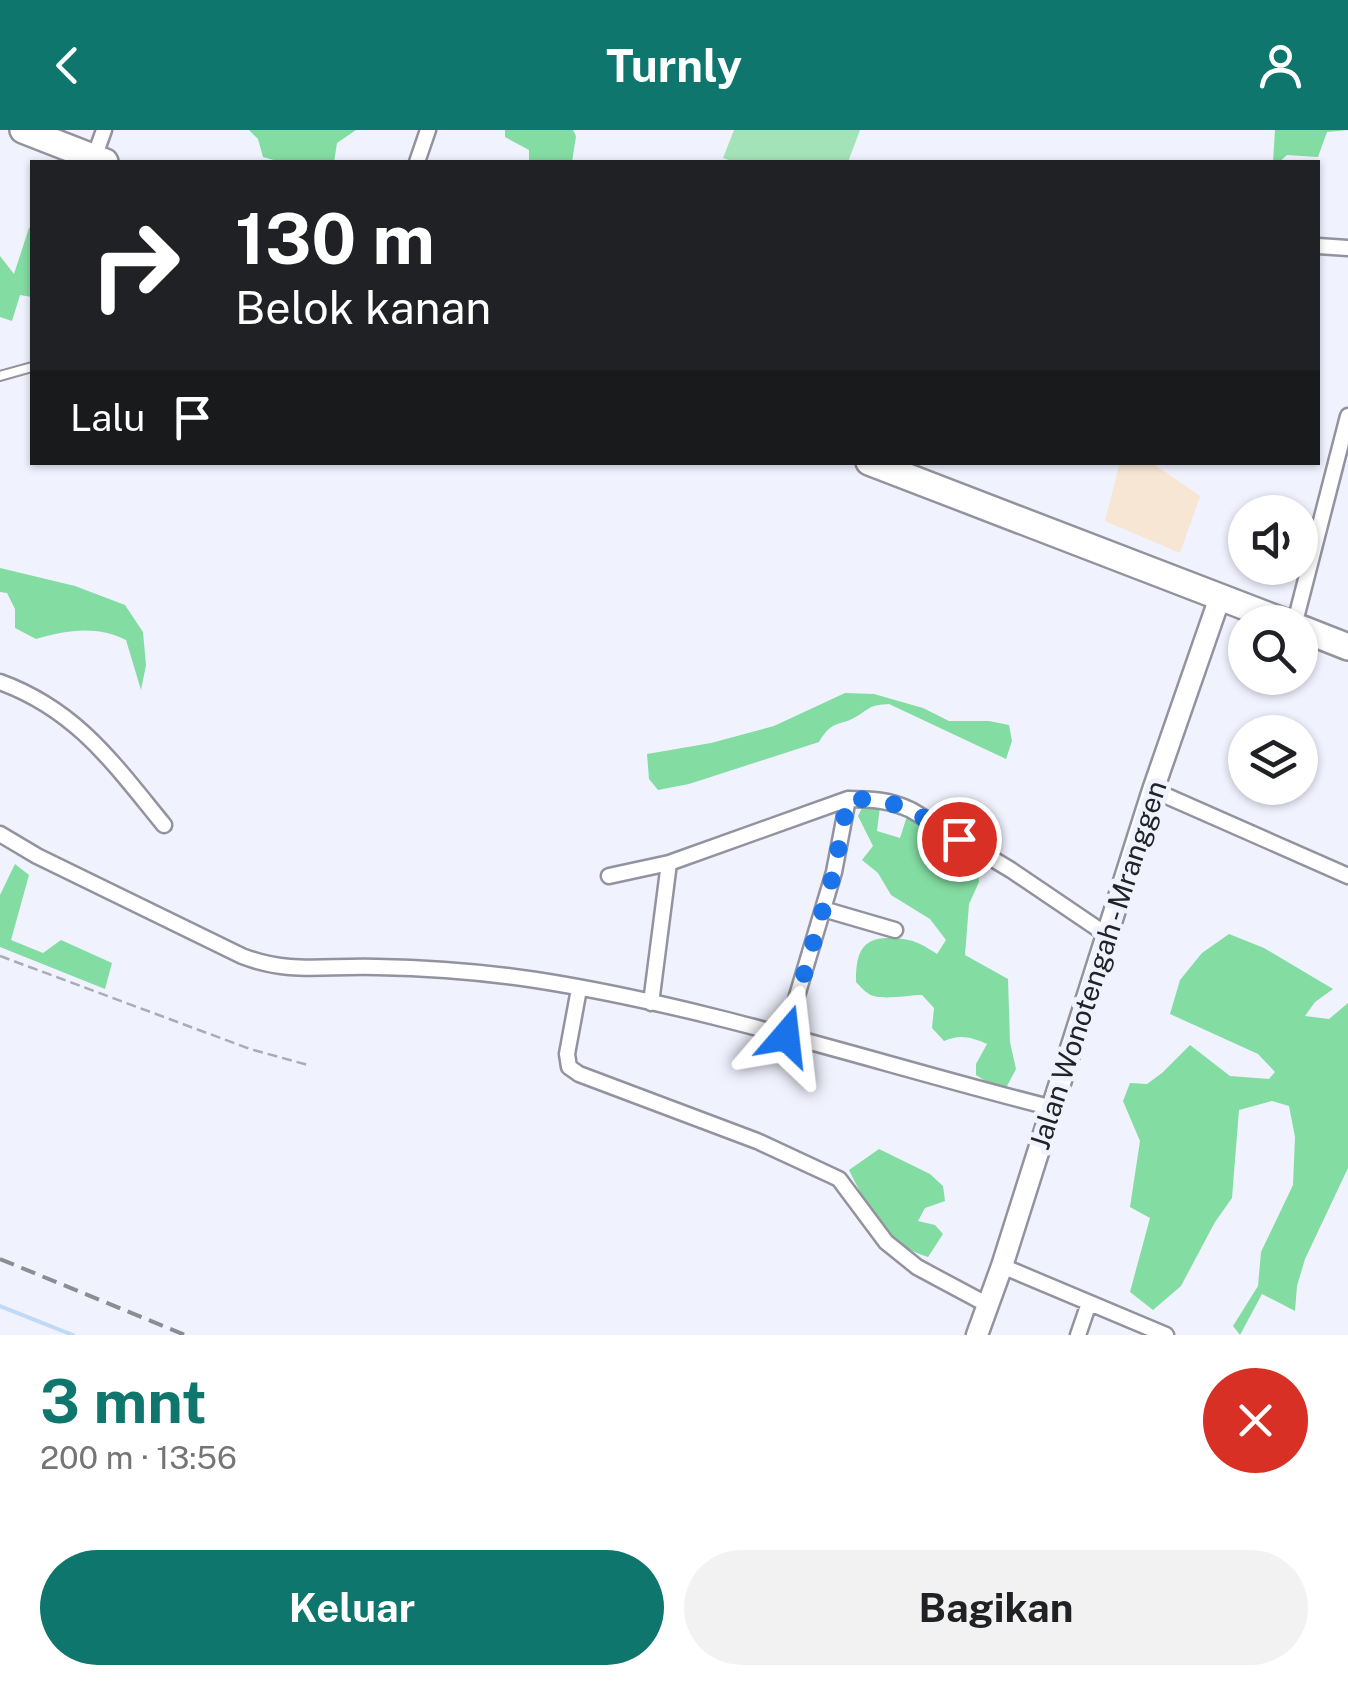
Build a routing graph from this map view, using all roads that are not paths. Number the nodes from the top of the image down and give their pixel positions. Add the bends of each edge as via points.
1 (23, 130) edge
2 (104, 130) edge
3 (428, 130) edge
4 (100, 160) edge
5 (418, 160) edge
6 (1320, 246) edge
7 (1348, 248) edge
8 (30, 368) edge
9 (0, 376) edge
10 (1348, 416) edge
11 (877, 465) edge
12 (1220, 597) junction
13 (1241, 605) edge
14 (1299, 605) edge
15 (1318, 635) edge
16 (1348, 647) edge
17 (0, 682) edge
18 (1153, 790) junction
19 (848, 799) junction
20 (164, 825) dead end
21 (0, 834) edge
22 (669, 863) junction
23 (610, 876) dead end
24 (1348, 876) edge
25 (823, 909) junction
26 (894, 930) dead end
27 (1106, 935) junction
28 (579, 989) junction
29 (651, 1003) junction
30 (786, 1036) junction
31 (1053, 1108) junction
32 (1002, 1266) junction
33 (1090, 1302) junction
34 (988, 1305) junction
35 (977, 1335) edge
36 (1078, 1335) edge
37 (1166, 1335) edge

1 - 4 highway
2 - 4 street
3 - 5 street
6 - 7 street
8 - 9 lane
10 - 14 street
11 - 12 highway
12 - 13 highway
12 - 18 street, Jalan Wonotengah - Mranggen
15 - 16 highway
17 - 20 street via 64,714
18 - 24 street
18 - 27 street, Jalan Wonotengah - Mranggen
19 - 22 street
19 - 25 street
19 - 27 street via 873,798 911,810
21 - 28 street via 264,965 451,970
22 - 23 street
22 - 29 street
25 - 26 street
25 - 30 street
27 - 31 street, Jalan Wonotengah - Mranggen
28 - 29 street
28 - 34 street via 569,1067 839,1179 886,1242
29 - 30 street
30 - 31 street
31 - 32 street, Jalan Wonotengah - Mranggen
32 - 33 street
32 - 34 street, Jalan Wonotengah - Mranggen
33 - 36 street
33 - 37 street
34 - 35 street, Jalan Wonotengah - Mranggen

